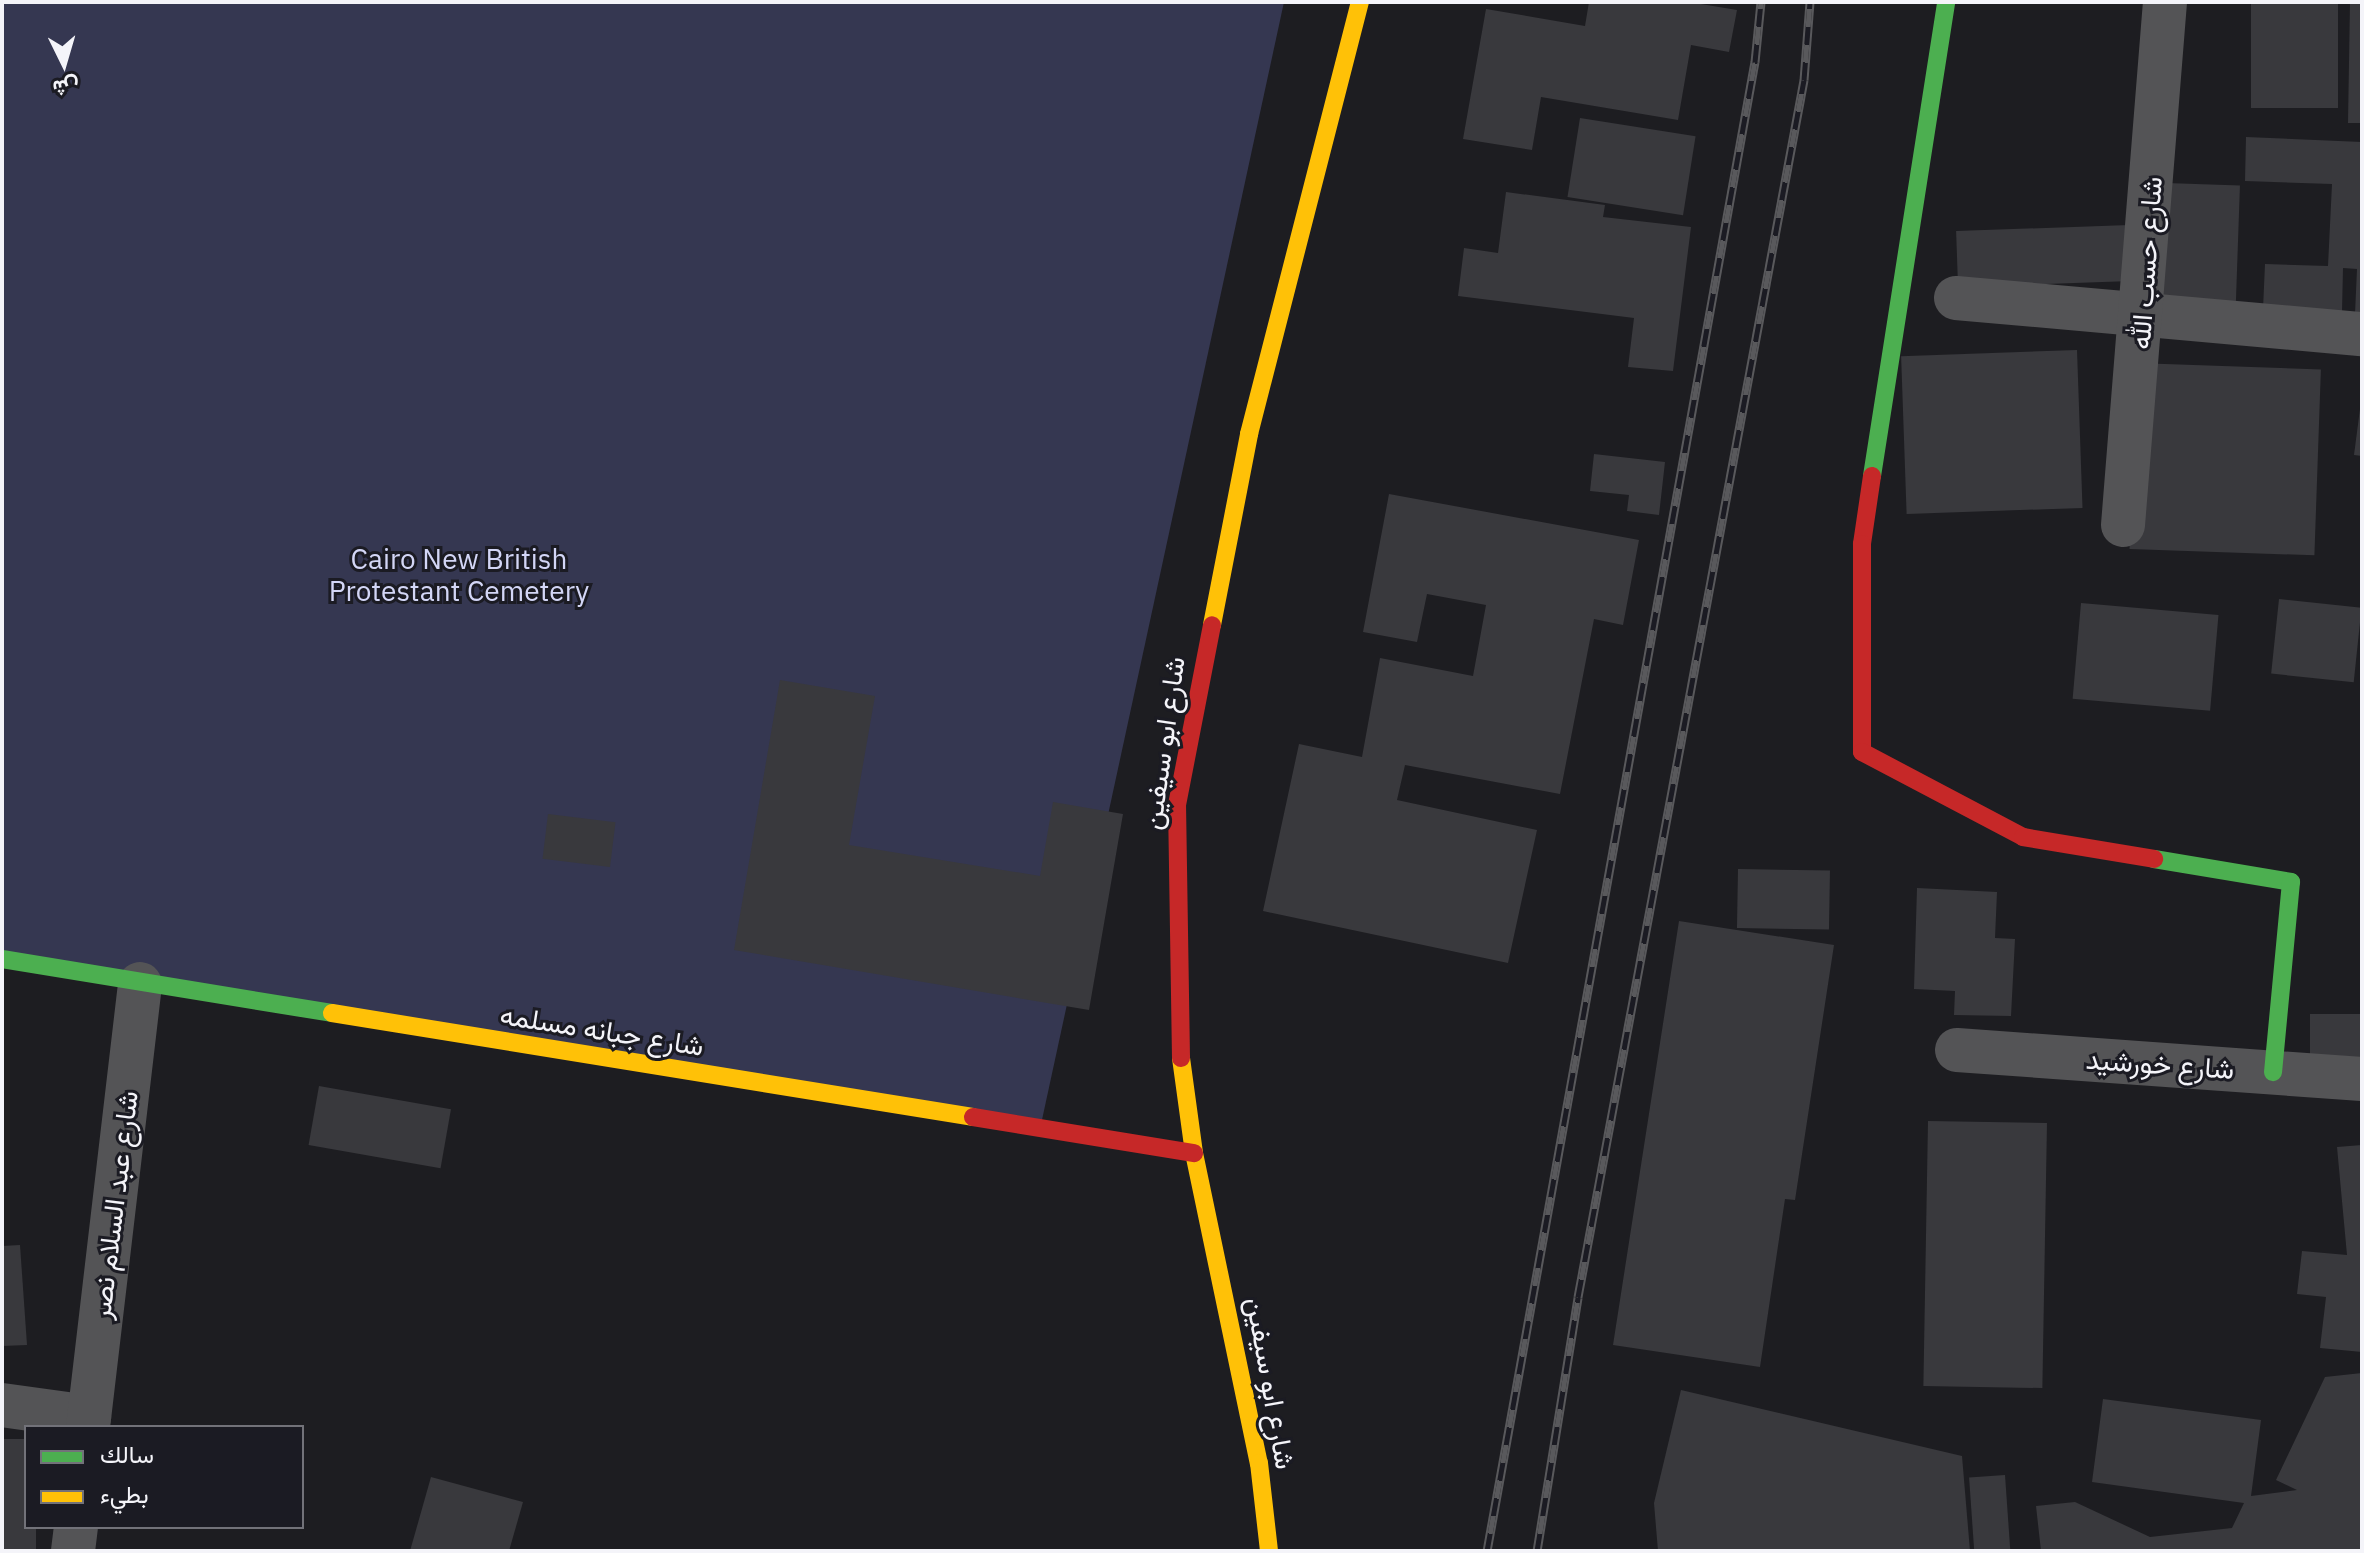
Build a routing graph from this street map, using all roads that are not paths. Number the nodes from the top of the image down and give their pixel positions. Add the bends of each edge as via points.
1 (1360, 2) edge
2 (1946, 2) edge
3 (2165, 2) edge
4 (1956, 298) dead end
5 (2144, 313) junction
6 (2362, 334) edge
7 (2123, 525) dead end
8 (2, 959) edge
9 (140, 984) junction
10 (1957, 1050) dead end
11 (2273, 1072) junction
12 (2362, 1079) edge
13 (1194, 1153) junction
14 (2, 1405) edge
15 (88, 1422) edge
16 (76, 1529) edge
17 (73, 1551) edge
18 (1269, 1551) edge

1 - 13 street, شارع ابو سيفين via 1249,434 1177,805 1178,1039
2 - 11 street via 1862,544 1862,752 2023,837 2291,882
3 - 5 street, شارع حسب الله
4 - 5 street
5 - 6 street
5 - 7 street, شارع حسب الله
8 - 9 street, شارع جبانه مسلمه
9 - 13 street, شارع جبانه مسلمه
9 - 15 street, شارع عبد السلام نصر
10 - 11 street, شارع خورشيد
11 - 12 street, شارع خورشيد
13 - 18 street, شارع ابو سيفين via 1231,1313
14 - 15 street
16 - 17 street

